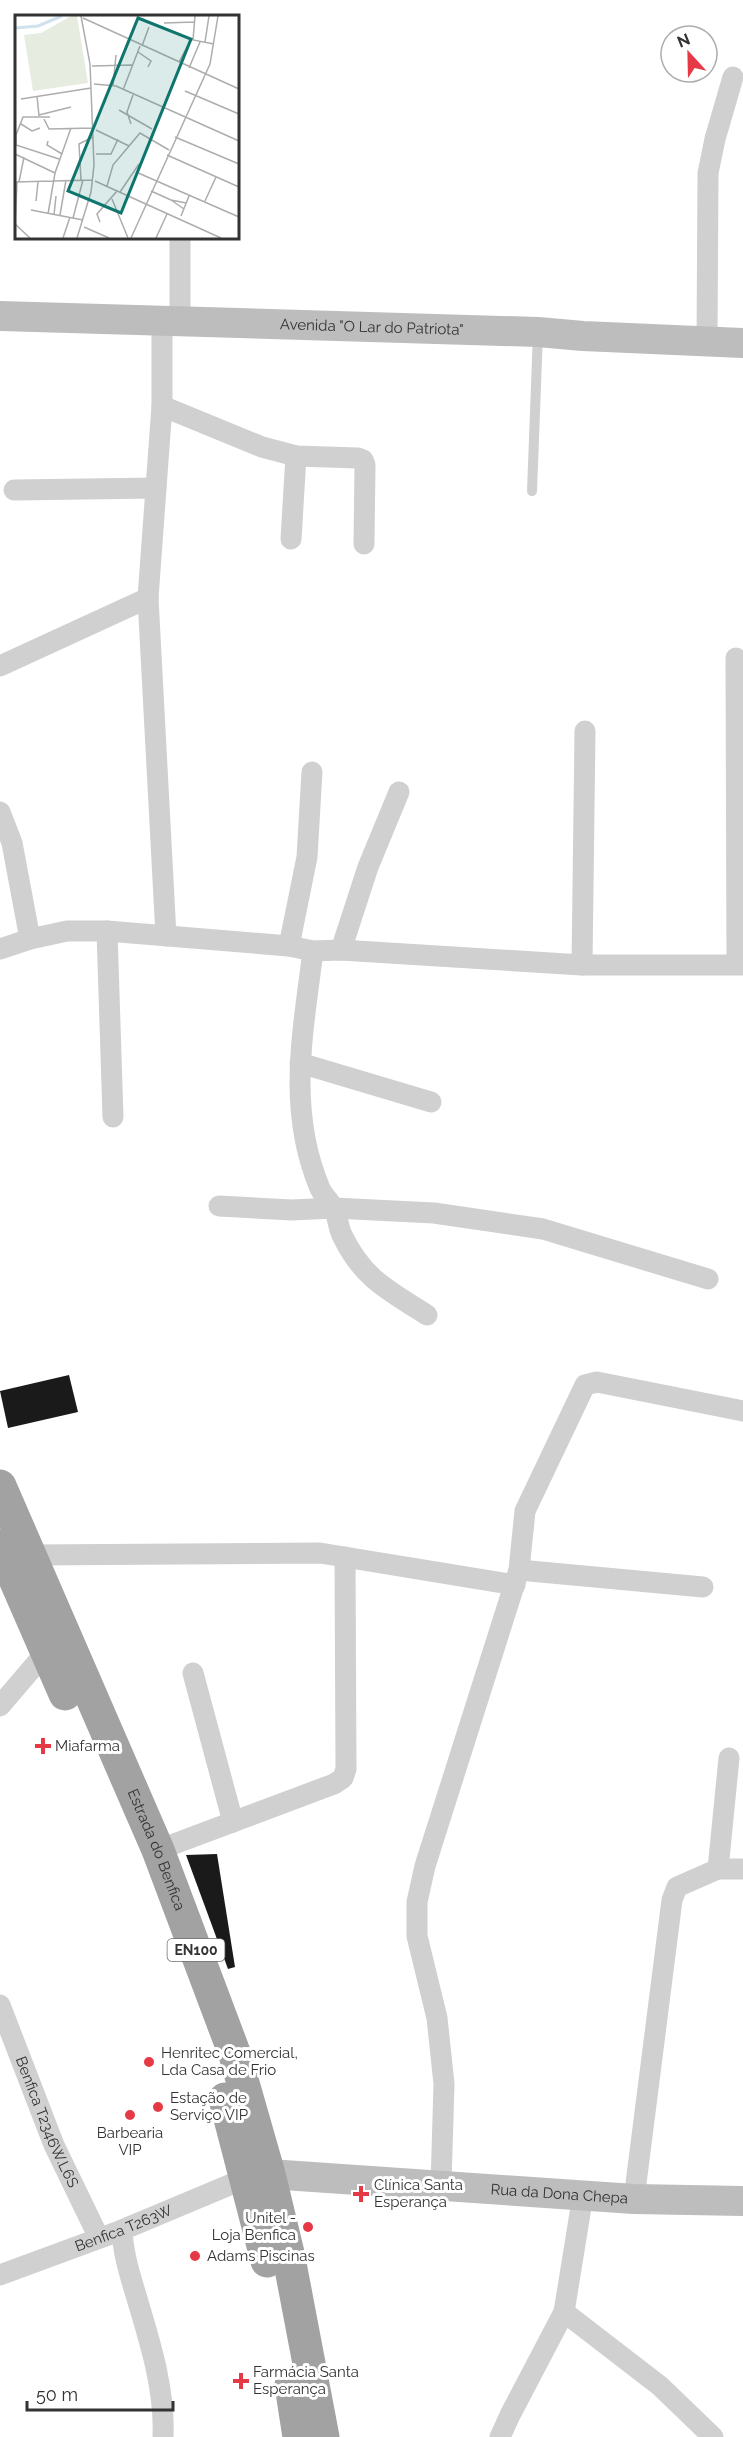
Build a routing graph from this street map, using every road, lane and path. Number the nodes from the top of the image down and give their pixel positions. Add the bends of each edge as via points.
1 (733, 77) dead end
2 (180, 238) edge
3 (0, 316) edge
4 (171, 320) junction
5 (538, 332) junction
6 (708, 341) junction
7 (743, 343) edge
8 (162, 406) junction
9 (296, 456) junction
10 (156, 488) junction
11 (14, 490) dead end
12 (532, 491) dead end
13 (291, 539) dead end
14 (364, 544) dead end
15 (148, 598) junction
16 (736, 658) dead end
17 (0, 666) edge
18 (585, 731) dead end
19 (312, 772) dead end
20 (399, 792) dead end
21 (0, 812) edge
22 (739, 844) edge
23 (107, 931) junction
24 (166, 936) junction
25 (30, 939) junction
26 (289, 946) junction
27 (0, 949) edge
28 (341, 950) junction
29 (312, 951) junction
30 (740, 964) edge
31 (582, 965) junction
32 (300, 1064) junction
33 (431, 1102) dead end
34 (113, 1117) dead end
35 (219, 1206) dead end
36 (334, 1208) junction
37 (708, 1279) dead end
38 (427, 1315) dead end
39 (743, 1411) edge
40 (0, 1486) edge
41 (0, 1545) edge
42 (31, 1556) junction
43 (345, 1557) junction
44 (517, 1577) junction
45 (703, 1587) dead end
46 (46, 1652) junction
47 (193, 1673) dead end
48 (0, 1706) edge
49 (729, 1758) dead end
50 (233, 1822) junction
51 (158, 1850) junction
52 (718, 1869) junction
53 (743, 1869) edge
54 (0, 2005) edge
55 (258, 2176) junction
56 (441, 2186) junction
57 (583, 2195) junction
58 (634, 2199) junction
59 (743, 2201) edge
60 (122, 2230) junction
61 (99, 2238) junction
62 (0, 2274) edge
63 (564, 2312) junction
64 (163, 2437) edge
65 (299, 2437) edge
66 (323, 2437) edge
67 (500, 2437) edge
68 (713, 2437) edge

1 - 6 street via 708,173
2 - 4 street
3 - 4 main road, Avenida "O Lar do Patriota"
4 - 5 main road, Avenida "O Lar do Patriota"
4 - 8 street
5 - 6 main road, Avenida "O Lar do Patriota"
5 - 12 lane
6 - 7 main road, Avenida "O Lar do Patriota"
8 - 9 street via 262,447
8 - 10 street
9 - 13 street
9 - 14 street via 363,460
10 - 11 street
10 - 15 street
15 - 17 street
15 - 24 street
16 - 22 street
18 - 31 street
19 - 26 street via 307,857
20 - 28 street via 368,867
21 - 25 street via 12,843
22 - 30 street
23 - 24 street
23 - 25 street via 67,931
23 - 34 street
24 - 26 street
25 - 27 street
26 - 29 street
28 - 29 street
28 - 31 street
29 - 32 street
30 - 31 street
32 - 33 street
32 - 36 street via 300,1119 319,1188
35 - 36 street
36 - 37 street via 434,1213 543,1229
36 - 38 street via 340,1232 355,1261 378,1284
39 - 44 street via 597,1382 585,1385 525,1511
40 - 42 highway, Estrada do Benfica / EN100
41 - 46 highway, Estrada do Benfica / EN100
42 - 43 street via 297,1552
42 - 51 highway, Estrada do Benfica / EN100
43 - 44 street
43 - 50 street via 343,1778
44 - 45 street
44 - 56 street via 417,1902 417,1936 437,2018 444,2084
46 - 48 street
46 - 55 highway, Estrada do Benfica / EN100 via 124,1828
47 - 50 street
49 - 52 street
50 - 51 street
51 - 55 highway, Estrada do Benfica / EN100 via 235,2055
52 - 53 street
52 - 58 street via 677,1887 672,1900
54 - 61 street, Benfica T2346W.L6S via 54,2145
55 - 56 main road, Rua da Dona Chepa
55 - 60 street, Benfica T263W
55 - 65 highway, Estrada do Benfica / EN100
55 - 66 highway, Estrada do Benfica / EN100 via 288,2253
56 - 57 main road, Rua da Dona Chepa
57 - 58 main road, Rua da Dona Chepa
57 - 63 street
58 - 59 main road, Rua da Dona Chepa
60 - 61 street, Benfica T263W
60 - 64 street via 123,2249 152,2350
61 - 62 street, Benfica T263W
63 - 67 street
63 - 68 street via 660,2386

